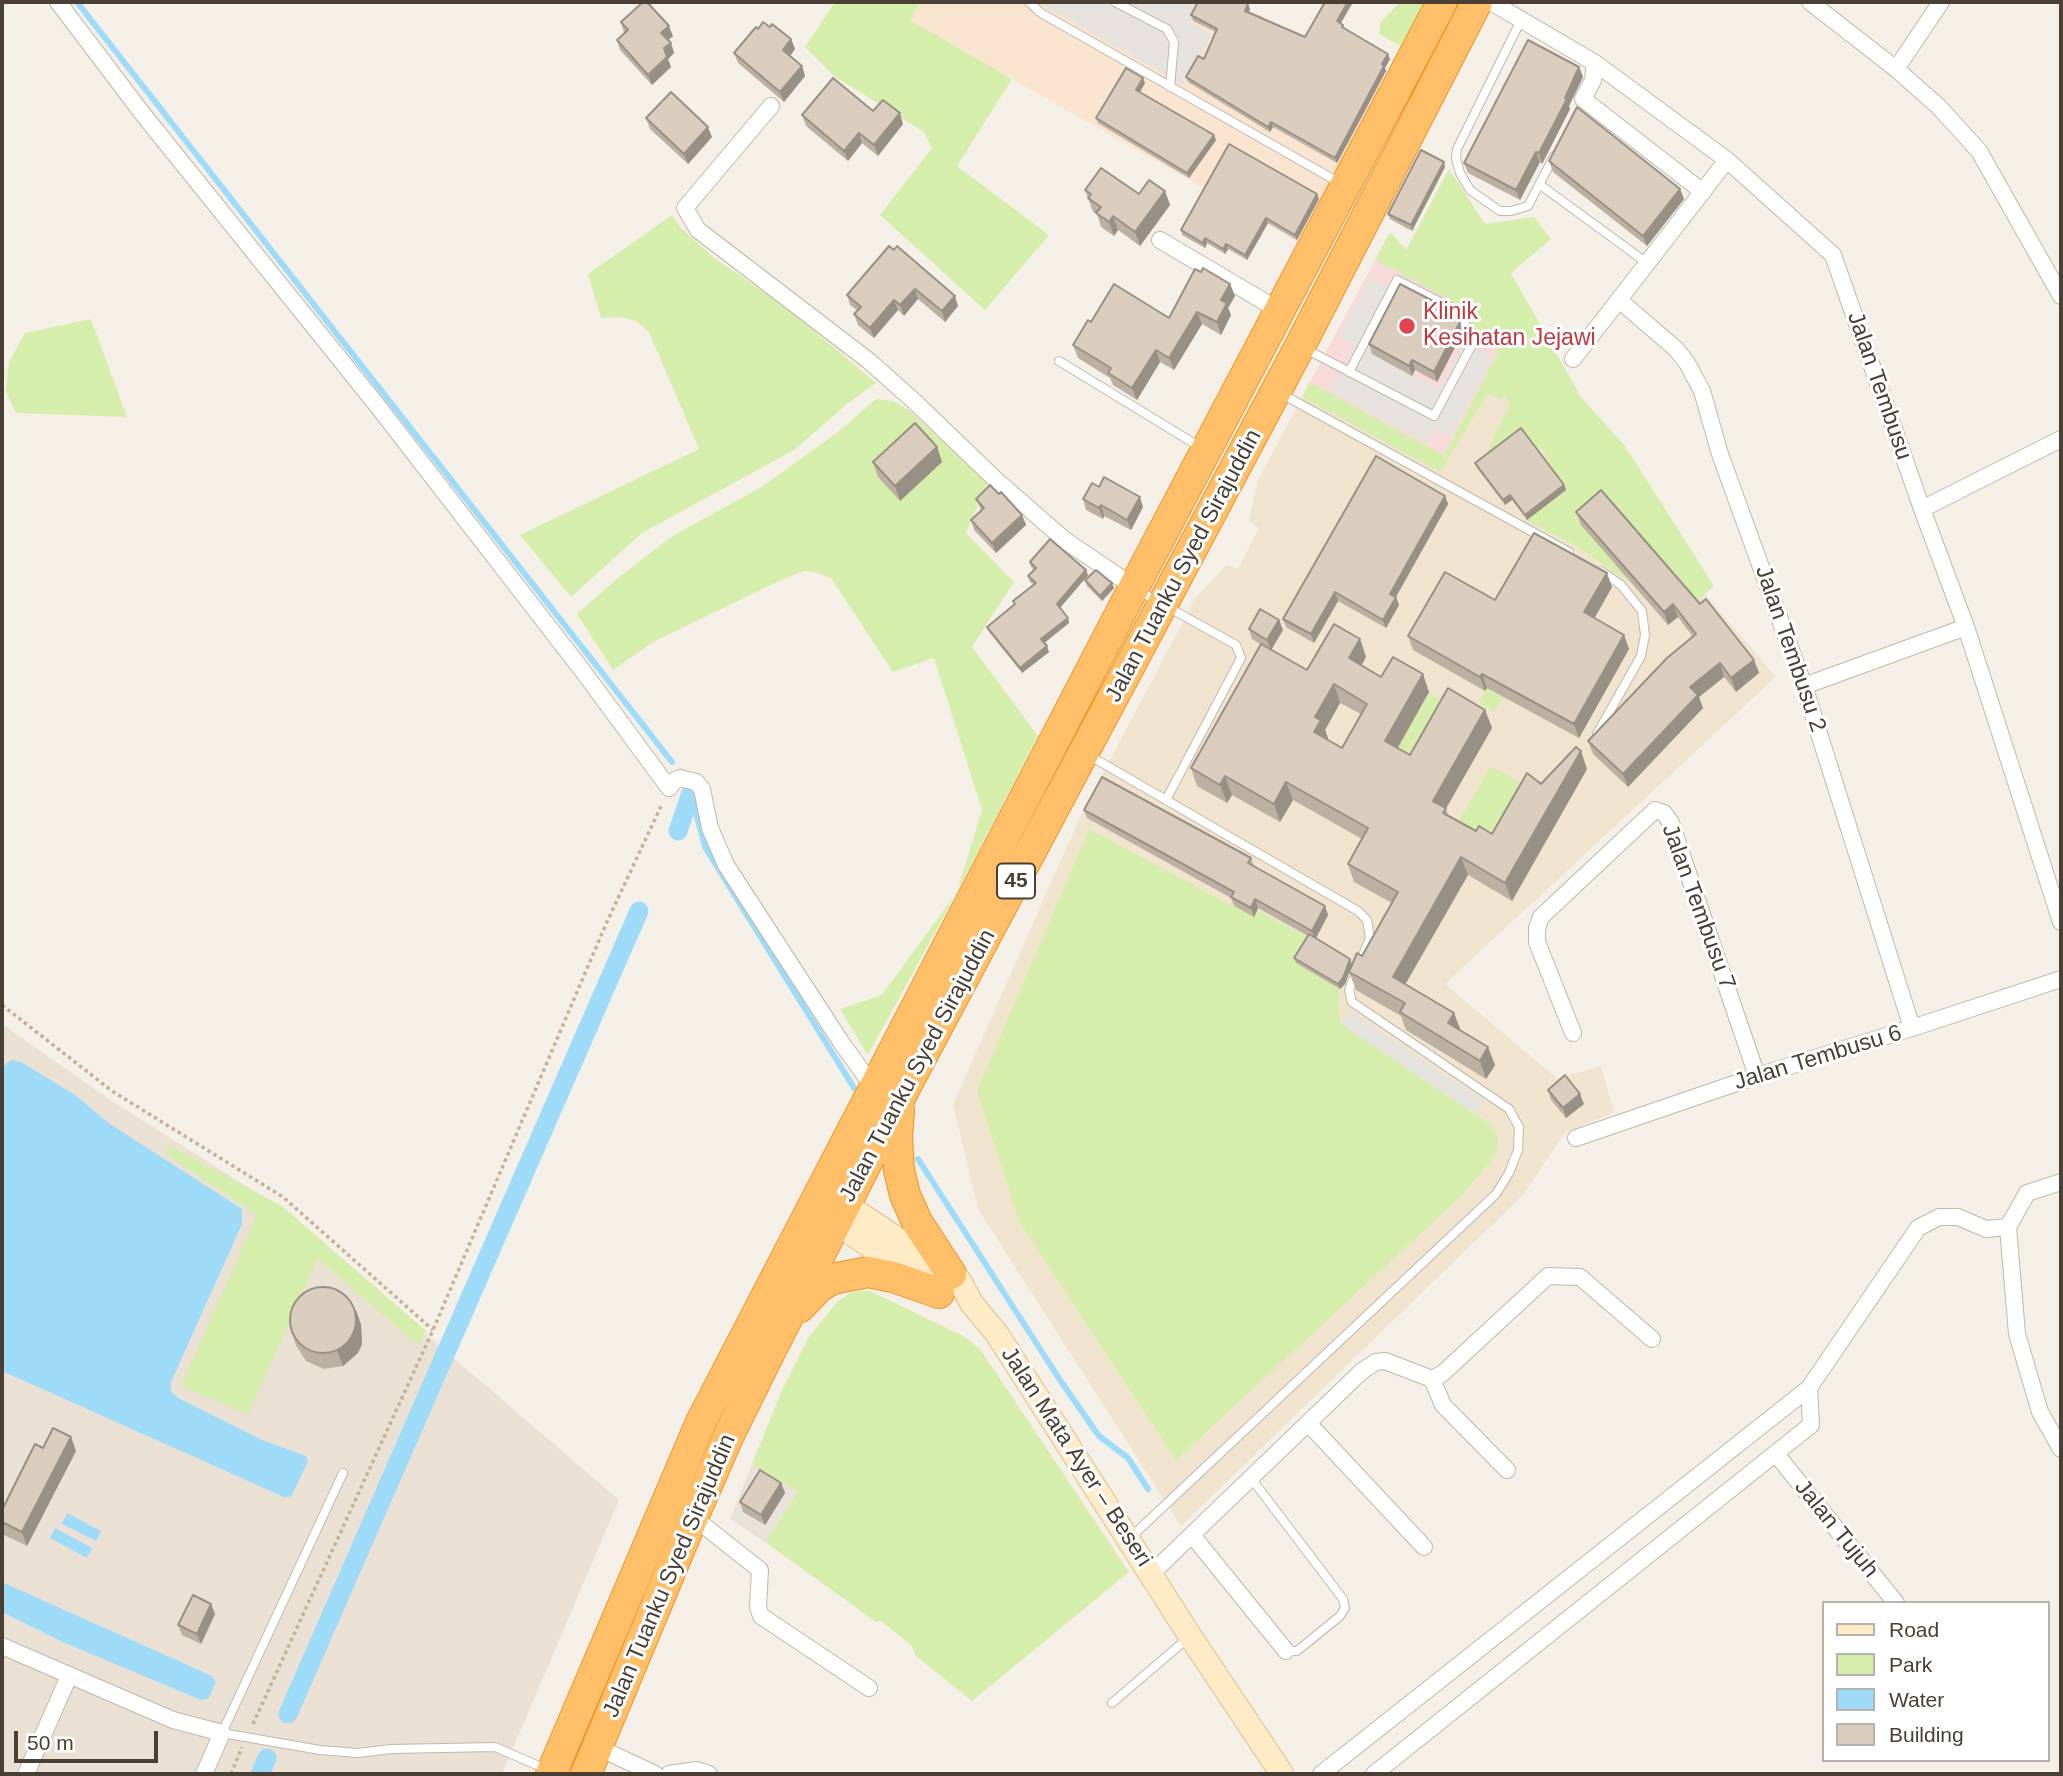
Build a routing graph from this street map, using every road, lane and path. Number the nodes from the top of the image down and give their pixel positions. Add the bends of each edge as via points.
1 (58, 2) edge
2 (1029, 2) edge
3 (1115, 2) edge
4 (1442, 2) edge
5 (1477, 2) edge
6 (1491, 2) edge
7 (1810, 2) edge
8 (1941, 2) edge
9 (1522, 19) junction
10 (1595, 63) junction
11 (1896, 69) junction
12 (1170, 87) junction
13 (771, 106) dead end
14 (1558, 148) edge
15 (1727, 160) junction
16 (1539, 184) junction
17 (1345, 186) junction
18 (1703, 192) junction
19 (1160, 240) dead end
20 (1647, 263) junction
21 (2061, 296) edge
22 (1619, 300) junction
23 (1280, 311) junction
24 (1300, 346) junction
25 (1573, 359) dead end
26 (1059, 361) dead end
27 (1349, 372) junction
28 (1276, 391) junction
29 (2061, 439) edge
30 (1206, 450) junction
31 (1922, 509) junction
32 (1577, 556) edge
33 (1589, 563) edge
34 (1133, 587) junction
35 (1163, 605) junction
36 (1966, 627) junction
37 (1804, 686) junction
38 (1597, 734) edge
39 (1084, 753) junction
40 (668, 788) junction
41 (1166, 800) junction
42 (2061, 922) edge
43 (2061, 979) edge
44 (2, 1005) edge
45 (1912, 1028) junction
46 (1573, 1033) dead end
47 (1757, 1076) junction
48 (906, 1086) junction
49 (874, 1088) junction
50 (1576, 1138) dead end
51 (2061, 1182) edge
52 (829, 1205) junction
53 (2008, 1227) junction
54 (945, 1284) junction
55 (433, 1330) junction
56 (1652, 1339) dead end
57 (768, 1356) junction
58 (1432, 1379) junction
59 (1809, 1388) junction
60 (1308, 1423) junction
61 (2061, 1449) edge
62 (1776, 1454) junction
63 (1507, 1470) dead end
64 (343, 1473) dead end
65 (1251, 1478) junction
66 (693, 1517) junction
67 (1192, 1535) junction
68 (1129, 1539) junction
69 (1424, 1547) dead end
70 (640, 1566) junction
71 (1151, 1574) junction
72 (667, 1578) junction
73 (1894, 1601) edge
74 (1190, 1636) junction
75 (2, 1646) edge
76 (1286, 1651) joint
77 (69, 1676) junction
78 (869, 1688) dead end
79 (1112, 1703) dead end
80 (222, 1733) junction
81 (247, 1736) junction
82 (597, 1747) junction
83 (551, 1773) edge
84 (26, 1774) edge
85 (204, 1774) edge
86 (231, 1774) edge
87 (586, 1774) edge
88 (655, 1774) edge
89 (669, 1774) edge
90 (709, 1774) edge
91 (1282, 1774) edge
92 (1321, 1774) edge
93 (1374, 1774) edge

1 - 40 street via 475,531
2 - 12 lane
3 - 12 lane via 1167,29 1174,42
4 - 17 highway, Jalan Tuanku Syed Sirajuddin / 45
5 - 24 highway, Jalan Tuanku Syed Sirajuddin / 45
6 - 9 street, Jalan Tembusu
7 - 11 street
8 - 11 street
9 - 10 street, Jalan Tembusu
9 - 16 lane via 1455,158 1470,190 1500,211 1528,206
10 - 15 street, Jalan Tembusu
10 - 18 street via 1593,80 1580,105
11 - 21 street via 1979,151
12 - 17 lane
13 - 34 street via 685,208 698,230 869,360 1056,533
14 - 16 lane
15 - 18 street
15 - 31 street, Jalan Tembusu via 1833,255
16 - 20 lane
17 - 23 highway, Jalan Tuanku Syed Sirajuddin / 45
18 - 20 street
19 - 23 street
20 - 22 street
22 - 25 street
22 - 37 street, Jalan Tembusu 2 via 1675,349 1702,391 1720,454
23 - 30 highway, Jalan Tuanku Syed Sirajuddin / 45
24 - 27 lane
24 - 28 highway, Jalan Tuanku Syed Sirajuddin / 45
26 - 30 lane
27 - 27 lane via 1434,416 1476,337 1450,307 1397,280
28 - 32 lane
28 - 35 highway, Jalan Tuanku Syed Sirajuddin / 45
29 - 31 street
30 - 34 highway, Jalan Tuanku Syed Sirajuddin / 45
31 - 36 street, Jalan Tembusu
33 - 38 lane via 1621,585 1642,611 1645,635 1641,656
34 - 35 lane
34 - 49 highway, Jalan Tuanku Syed Sirajuddin / 45
35 - 39 highway, Jalan Tuanku Syed Sirajuddin / 45
35 - 41 lane via 1236,645 1241,657
36 - 37 street
36 - 42 street, Jalan Tembusu
37 - 45 street, Jalan Tembusu 2
39 - 41 lane
39 - 48 highway, Jalan Tuanku Syed Sirajuddin / 45
40 - 49 street via 680,778 696,782 702,789 710,828 726,865
40 - 55 path
41 - 68 lane via 1358,911 1367,920 1370,938 1349,990 1352,1002 1509,1109 1519,1127 1518,1150 1496,1194
43 - 45 street, Jalan Tembusu 6
44 - 55 path via 112,1091 283,1198
45 - 47 street, Jalan Tembusu 6
46 - 47 street, Jalan Tembusu 7 via 1537,942 1541,917 1655,810 1671,823
47 - 50 street, Jalan Tembusu 6
48 - 52 highway, Jalan Tuanku Syed Sirajuddin / 45
48 - 54 highway via 898,1117 899,1170 905,1195
49 - 52 highway, Jalan Tuanku Syed Sirajuddin / 45
51 - 53 street via 2027,1193
52 - 54 main road, Jalan Mata Ayer – Beseri
52 - 57 highway, Jalan Tuanku Syed Sirajuddin / 45
52 - 70 highway, Jalan Tuanku Syed Sirajuddin / 45 via 701,1422
53 - 59 street via 1986,1229 1958,1217 1939,1217 1918,1227
53 - 61 street via 2017,1334 2040,1412
54 - 57 highway via 878,1273 832,1279 806,1298
54 - 68 main road, Jalan Mata Ayer – Beseri via 959,1280
55 - 81 path
56 - 58 street via 1580,1277 1548,1276
57 - 66 highway, Jalan Tuanku Syed Sirajuddin / 45
58 - 60 street via 1376,1362
58 - 63 street via 1443,1405
59 - 62 street via 1811,1425
59 - 92 street
60 - 65 street
60 - 69 street
62 - 73 street, Jalan Tujuh
62 - 93 street
64 - 80 lane
65 - 67 street
65 - 76 lane via 1343,1599 1345,1608 1297,1651
66 - 72 highway, Jalan Tuanku Syed Sirajuddin / 45
66 - 78 street via 760,1570 761,1616
67 - 71 street
67 - 76 street
68 - 71 main road, Jalan Mata Ayer – Beseri
70 - 72 highway
70 - 83 highway, Jalan Tuanku Syed Sirajuddin / 45
71 - 74 main road, Jalan Mata Ayer – Beseri
72 - 82 highway, Jalan Tuanku Syed Sirajuddin / 45
74 - 79 lane
74 - 91 main road, Jalan Mata Ayer – Beseri
75 - 77 street
77 - 80 street via 173,1720
77 - 84 street
80 - 81 lane
80 - 85 street
81 - 83 lane via 358,1753 495,1747
81 - 86 path
82 - 87 highway, Jalan Tuanku Syed Sirajuddin / 45
82 - 88 street
89 - 90 street via 697,1770

